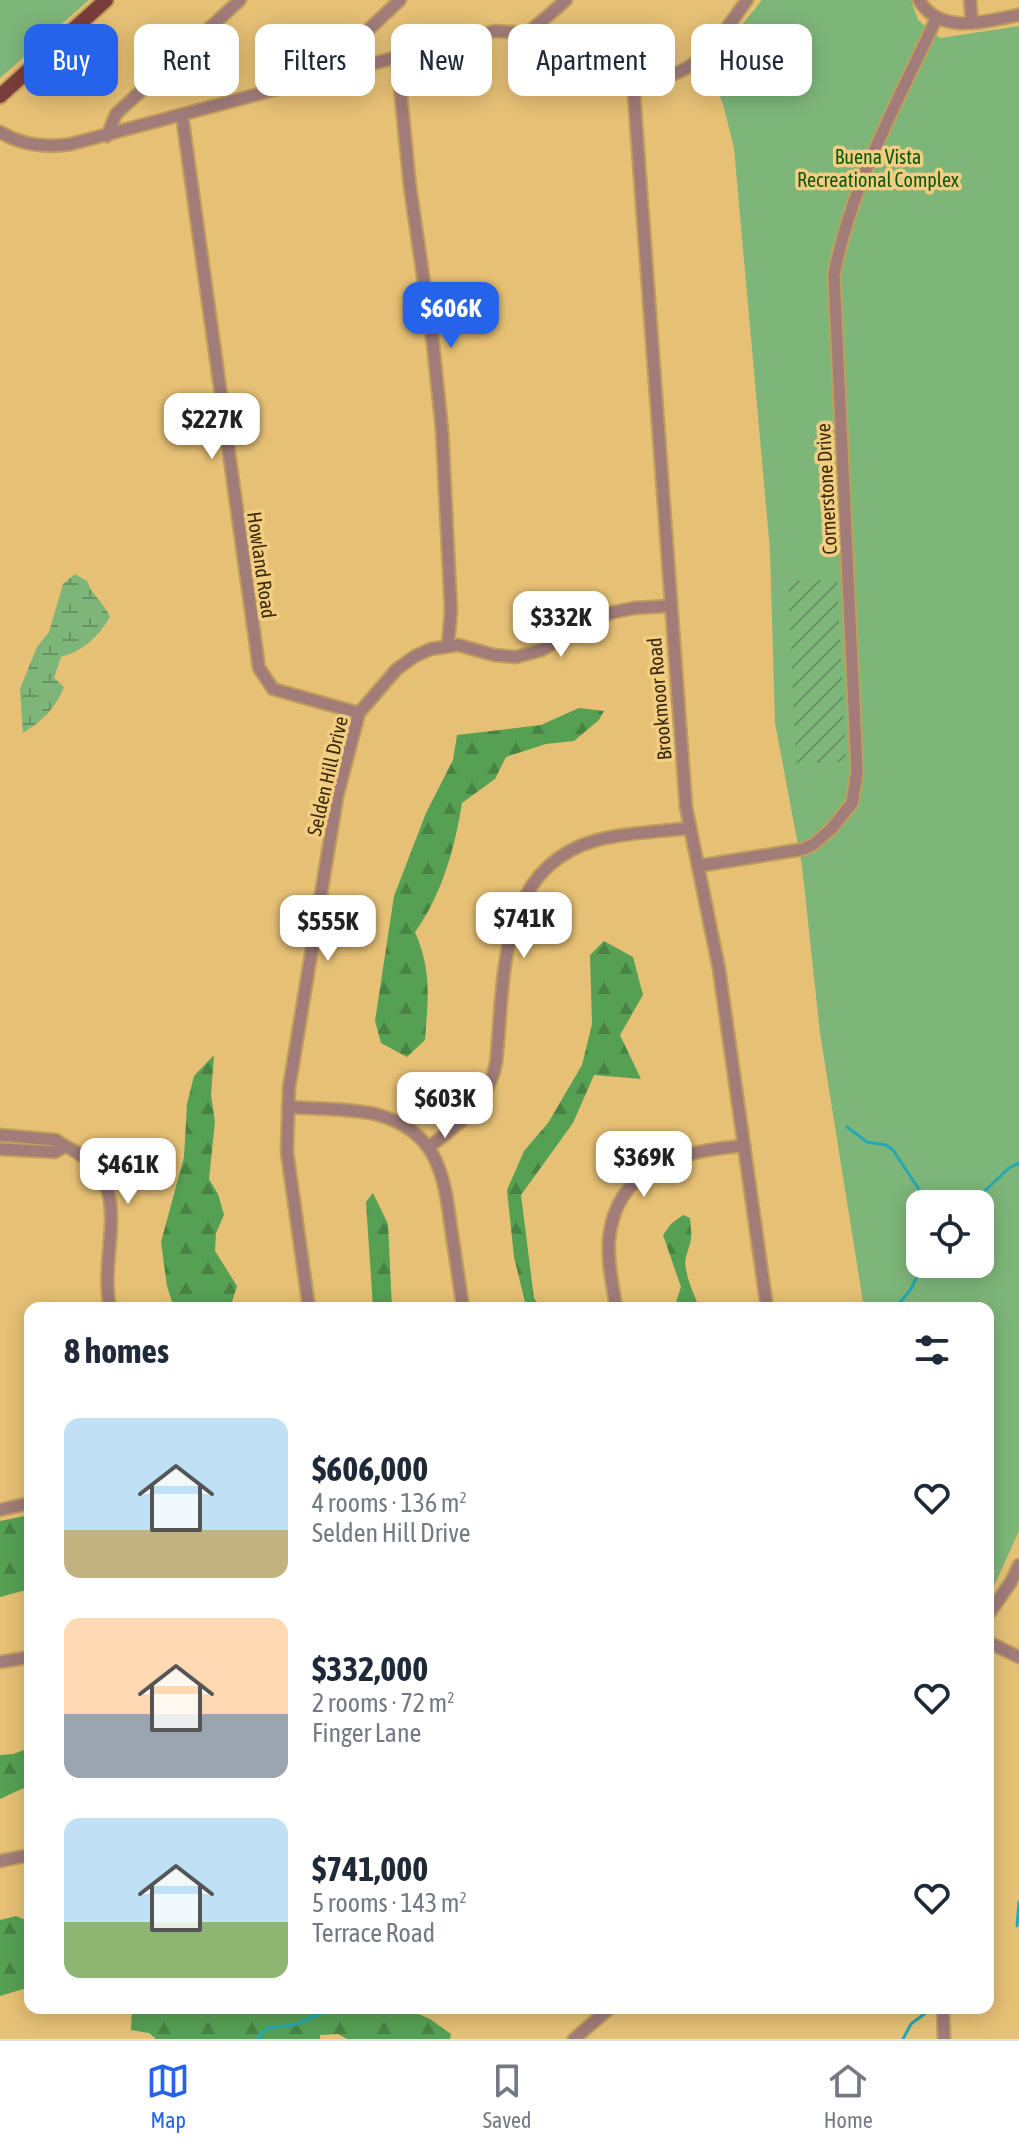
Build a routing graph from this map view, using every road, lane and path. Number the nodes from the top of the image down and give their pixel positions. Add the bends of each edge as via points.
1 (106, 0) edge
2 (240, 0) edge
3 (400, 0) edge
4 (566, 0) edge
5 (747, 0) edge
6 (919, 0) edge
7 (970, 0) edge
8 (1019, 15) edge
9 (936, 19) junction
10 (972, 23) junction
11 (374, 24) edge
12 (538, 24) edge
13 (675, 74) edge
14 (255, 95) edge
15 (0, 96) edge
16 (401, 96) edge
17 (634, 96) edge
18 (182, 115) junction
19 (0, 132) edge
20 (107, 136) junction
21 (670, 606) junction
22 (448, 644) junction
23 (359, 713) junction
24 (689, 828) junction
25 (698, 866) junction
26 (288, 1107) junction
27 (0, 1135) edge
28 (65, 1146) junction
29 (744, 1146) junction
30 (429, 1147) junction
31 (0, 1149) edge
32 (109, 1302) edge
33 (308, 1302) edge
34 (462, 1302) edge
35 (615, 1302) edge
36 (766, 1302) edge
37 (24, 1504) edge
38 (0, 1510) edge
39 (1019, 1565) edge
40 (994, 1606) edge
41 (994, 1645) edge
42 (1019, 1657) edge
43 (24, 1658) edge
44 (0, 1662) edge
45 (24, 1856) edge
46 (0, 1861) edge
47 (603, 2014) edge
48 (943, 2014) edge
49 (574, 2039) edge
50 (944, 2039) edge

1 - 15 main road
2 - 20 street via 116,114
3 - 11 street
4 - 12 street
5 - 13 street via 709,51
6 - 9 street
7 - 10 street
8 - 10 street
9 - 10 street
9 - 25 street, Cornerstone Drive via 854,197 834,275 855,795 839,820 804,849
14 - 18 street
16 - 22 street via 442,430
17 - 21 street, Brookmoor Road
18 - 20 street
18 - 23 street, Howland Road via 259,668 273,689
19 - 20 street via 49,146
21 - 22 street via 610,613 542,650 516,657
21 - 24 street, Brookmoor Road
22 - 23 street, Selden Hill Drive via 402,664
23 - 26 street, Selden Hill Drive via 337,797
24 - 25 street, Brookmoor Road
24 - 30 street via 599,839 564,854 537,877 512,925 491,1082 476,1108
25 - 29 street, Brookmoor Road via 719,969
26 - 30 street via 380,1116 410,1130
26 - 33 street, Selden Hill Drive via 289,1170
27 - 28 street via 56,1140
28 - 31 street via 55,1152
28 - 32 street via 94,1167 109,1189
29 - 35 street via 667,1160 631,1187 610,1233
29 - 36 street, Brookmoor Road
30 - 34 street via 446,1189
37 - 38 street
39 - 40 street
41 - 42 street
43 - 44 street
45 - 46 street
47 - 49 street
48 - 50 street

